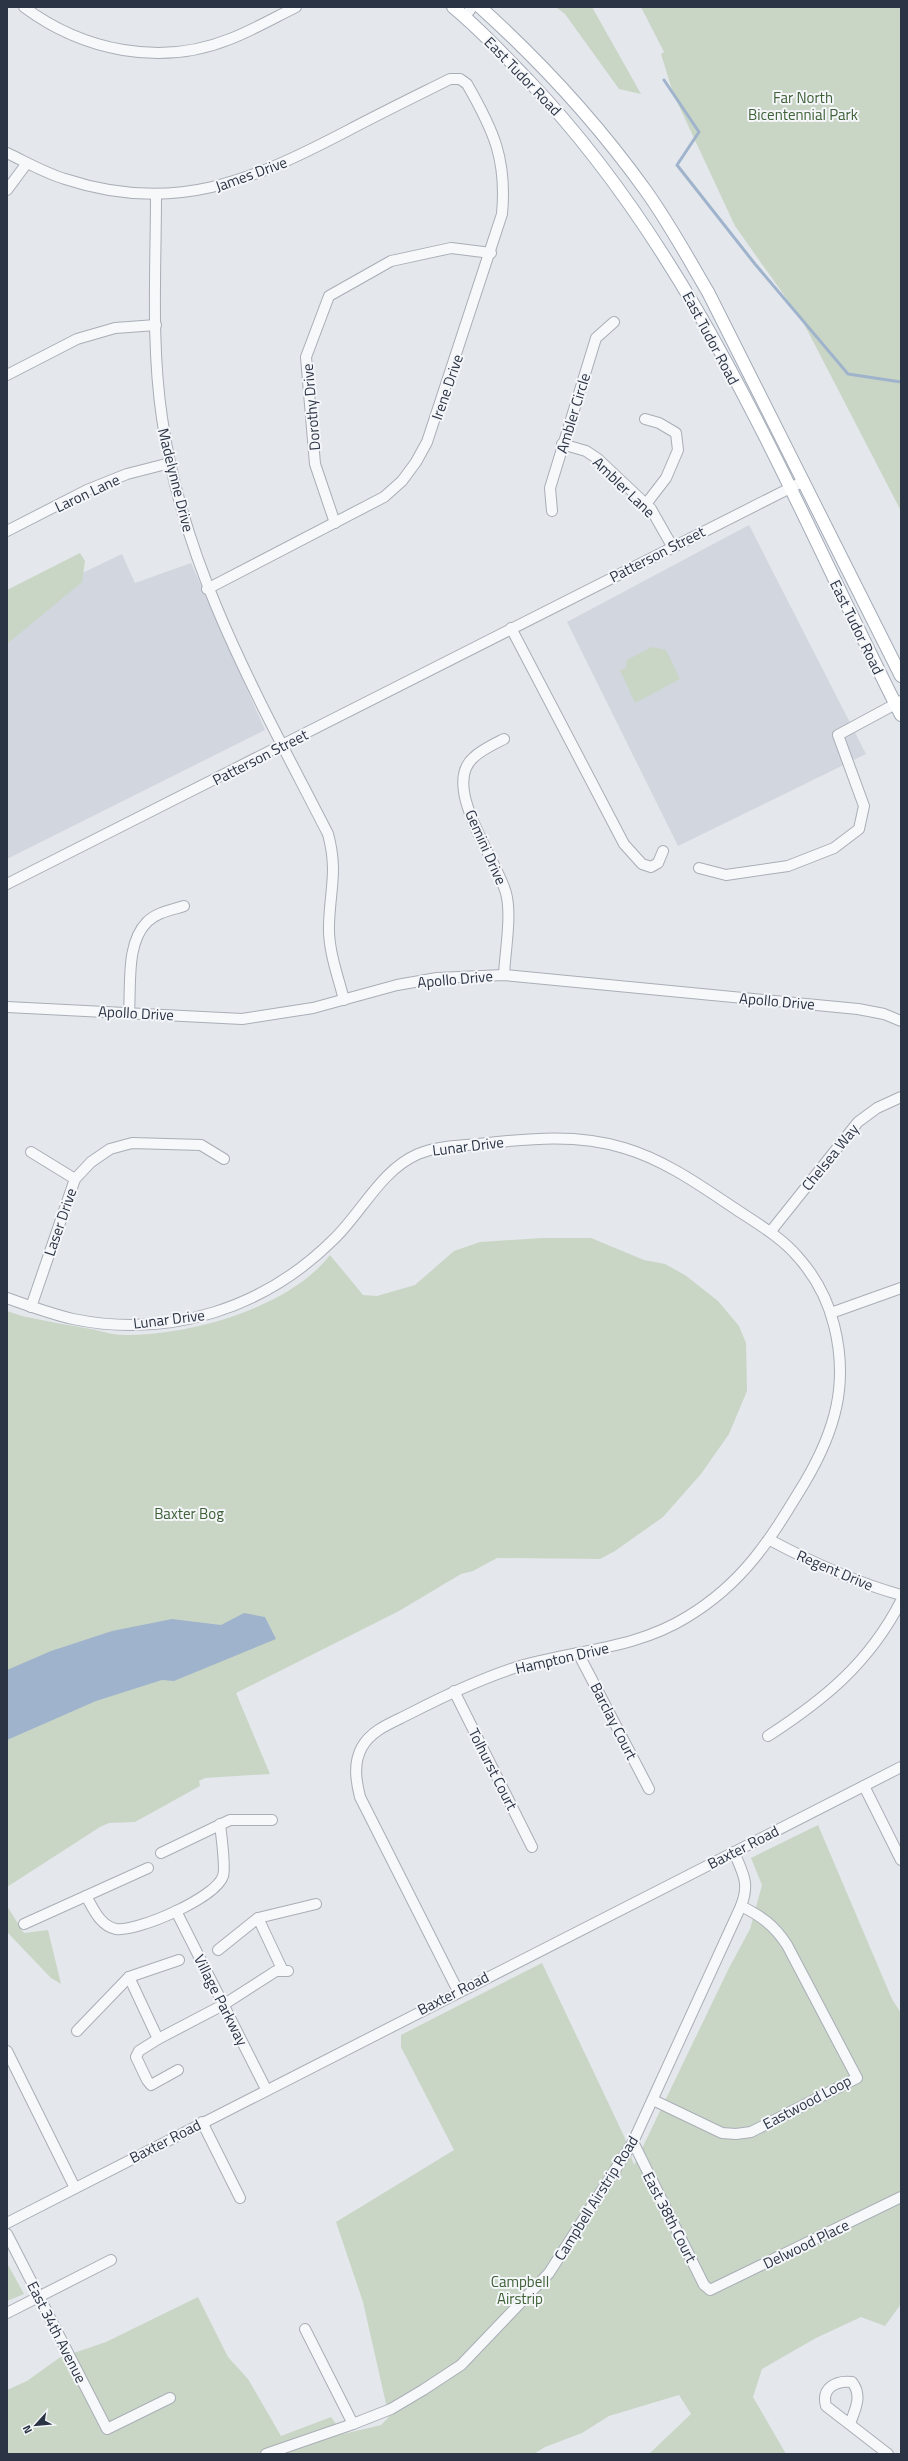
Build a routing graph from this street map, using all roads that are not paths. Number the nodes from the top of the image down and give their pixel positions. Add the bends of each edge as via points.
1 (24, 7) edge
2 (296, 7) edge
3 (452, 7) edge
4 (480, 7) edge
5 (469, 12) edge
6 (460, 79) joint
7 (7, 153) edge
8 (27, 163) junction
9 (7, 190) edge
10 (156, 194) junction
11 (491, 253) junction
12 (614, 322) dead end
13 (156, 325) junction
14 (7, 375) edge
15 (645, 419) dead end
16 (562, 444) junction
17 (170, 463) junction
18 (804, 481) junction
19 (790, 488) junction
20 (646, 504) junction
21 (552, 511) dead end
22 (335, 523) junction
23 (7, 531) edge
24 (672, 546) junction
25 (207, 588) junction
26 (511, 628) junction
27 (901, 676) edge
28 (899, 707) edge
29 (504, 739) dead end
30 (283, 745) junction
31 (663, 851) dead end
32 (699, 868) dead end
33 (7, 884) edge
34 (184, 906) dead end
35 (504, 975) junction
36 (344, 1000) junction
37 (7, 1007) edge
38 (129, 1012) junction
39 (901, 1021) edge
40 (901, 1097) edge
41 (31, 1152) dead end
42 (224, 1159) dead end
43 (75, 1179) junction
44 (771, 1231) junction
45 (901, 1288) edge
46 (7, 1298) edge
47 (31, 1307) junction
48 (831, 1313) junction
49 (770, 1540) junction
50 (901, 1595) edge
51 (901, 1601) edge
52 (578, 1653) junction
53 (454, 1691) junction
54 (768, 1736) dead end
55 (901, 1766) edge
56 (864, 1786) junction
57 (649, 1789) dead end
58 (272, 1820) dead end
59 (220, 1824) junction
60 (532, 1847) dead end
61 (734, 1852) junction
62 (161, 1853) dead end
63 (901, 1860) edge
64 (148, 1868) dead end
65 (86, 1896) junction
66 (316, 1904) dead end
67 (741, 1906) junction
68 (176, 1911) junction
69 (258, 1918) junction
70 (24, 1924) dead end
71 (218, 1950) dead end
72 (179, 1960) dead end
73 (129, 1977) junction
74 (458, 1991) junction
75 (223, 2005) junction
76 (77, 2031) dead end
77 (158, 2039) junction
78 (7, 2052) edge
79 (178, 2070) dead end
80 (266, 2089) junction
81 (653, 2100) junction
82 (202, 2122) junction
83 (633, 2142) junction
84 (75, 2188) junction
85 (901, 2197) edge
86 (240, 2198) dead end
87 (7, 2223) edge
88 (7, 2234) edge
89 (110, 2260) dead end
90 (710, 2290) joint
91 (38, 2297) junction
92 (7, 2313) edge
93 (305, 2329) dead end
94 (170, 2398) dead end
95 (353, 2424) junction
96 (850, 2424) dead end
97 (266, 2454) edge
98 (888, 2454) edge

1 - 2 street via 46,21 100,46 164,54 229,40
3 - 5 main road, East Tudor Road
4 - 18 main road, East Tudor Road via 566,93 646,191 708,292
5 - 19 main road, East Tudor Road via 600,162 642,220 700,315
6 - 10 street, James Drive via 450,79 263,172 204,190
6 - 11 street, Irene Drive via 467,84 481,109 494,136 502,163 502,214
7 - 8 street, James Drive
8 - 9 street
8 - 10 street, James Drive via 64,179 94,187
10 - 13 street, Madelynne Drive
11 - 22 street, Irene Drive via 436,420 416,462 402,481 384,497
11 - 22 street, Dorothy Drive via 451,248 391,261 329,296 306,357 315,464
12 - 16 street, Ambler Circle via 596,338
13 - 14 street via 115,328 77,339
13 - 17 street, Madelynne Drive via 162,417
15 - 20 street via 659,423 676,433 678,450 666,478
16 - 20 street, Ambler Lane via 586,451 598,459
16 - 21 street, Ambler Circle via 550,488
17 - 23 street, Laron Lane via 127,474 87,490
17 - 25 street, Madelynne Drive via 179,503
18 - 19 street, Patterson Street
18 - 27 main road, East Tudor Road
19 - 24 street, Patterson Street
19 - 28 main road, East Tudor Road via 851,617
20 - 24 street, Ambler Lane via 659,521
22 - 25 street, Irene Drive
24 - 26 street, Patterson Street
25 - 30 street, Madelynne Drive
26 - 30 street, Patterson Street
26 - 31 street via 624,844 642,864 651,867 658,863
28 - 32 street via 838,735 864,806 859,829 834,848 788,866 726,874
29 - 35 street, Gemini Drive via 472,758 465,770 464,796 471,819 502,878 506,895
30 - 33 street, Patterson Street
30 - 36 street, Madelynne Drive via 328,834 333,852 329,926 331,951
34 - 38 street via 161,913 148,921 140,932 133,952
35 - 36 street, Apollo Drive via 436,978 397,985
35 - 39 street, Apollo Drive via 858,1009 884,1014
36 - 38 street, Apollo Drive via 278,1015 242,1018
37 - 38 street, Apollo Drive
40 - 44 street, Chelsea Way via 877,1108 842,1138
41 - 43 street
42 - 43 street, Laser Drive via 201,1146 132,1143 110,1149 91,1162
43 - 47 street, Laser Drive
44 - 47 street, Lunar Drive via 676,1170 622,1147 573,1139 542,1138 437,1148 415,1155 394,1168 336,1238 300,1269 258,1296 224,1311 188,1320 111,1325 71,1319
44 - 48 street, Lunar Drive via 798,1257 816,1282
45 - 48 street
46 - 47 street, Lunar Drive
48 - 49 street, Hampton Drive via 838,1340 841,1381 834,1422 819,1457
49 - 50 street, Regent Drive via 816,1565 865,1585
49 - 52 street, Hampton Drive via 744,1572 715,1598 686,1618 658,1633 626,1644
51 - 54 street via 887,1629 867,1656 839,1684 805,1712
52 - 53 street, Hampton Drive via 516,1668
52 - 57 street, Barclay Court
53 - 60 street, Tolhurst Court
53 - 74 street, Hampton Drive via 378,1731 360,1749 356,1769 360,1798
55 - 56 street, Baxter Road
56 - 61 street, Baxter Road
56 - 63 street
58 - 59 street via 230,1820
59 - 62 street
59 - 68 street via 223,1876 204,1896
61 - 67 street, Campbell Airstrip Road via 746,1883 746,1893
61 - 74 street, Baxter Road
64 - 65 street
65 - 68 street via 104,1924 116,1929 132,1927
65 - 70 street
66 - 69 street
67 - 81 street, Campbell Airstrip Road
67 - 81 street, Eastwood Loop via 763,1917 784,1939 857,2078 751,2132 736,2134 722,2133
68 - 75 street, Village Parkway
69 - 71 street
69 - 75 street via 286,1971 276,1971
72 - 73 street
73 - 76 street
73 - 77 street
74 - 80 street, Baxter Road
75 - 77 street
75 - 80 street, Village Parkway
77 - 79 street via 139,2051 136,2057 147,2080 152,2085
78 - 84 street
80 - 82 street, Baxter Road
81 - 83 street, Campbell Airstrip Road
82 - 84 street, Baxter Road
82 - 86 street
83 - 90 street, East 38th Court via 704,2284
83 - 95 street, Campbell Airstrip Road via 550,2273 461,2365 391,2409
84 - 87 street, Baxter Road
85 - 90 street, Delwood Place
88 - 91 street, East 34th Avenue
89 - 91 street
91 - 92 street
91 - 94 street, East 34th Avenue via 107,2429
93 - 95 street
95 - 97 street, Campbell Airstrip Road
96 - 98 street

